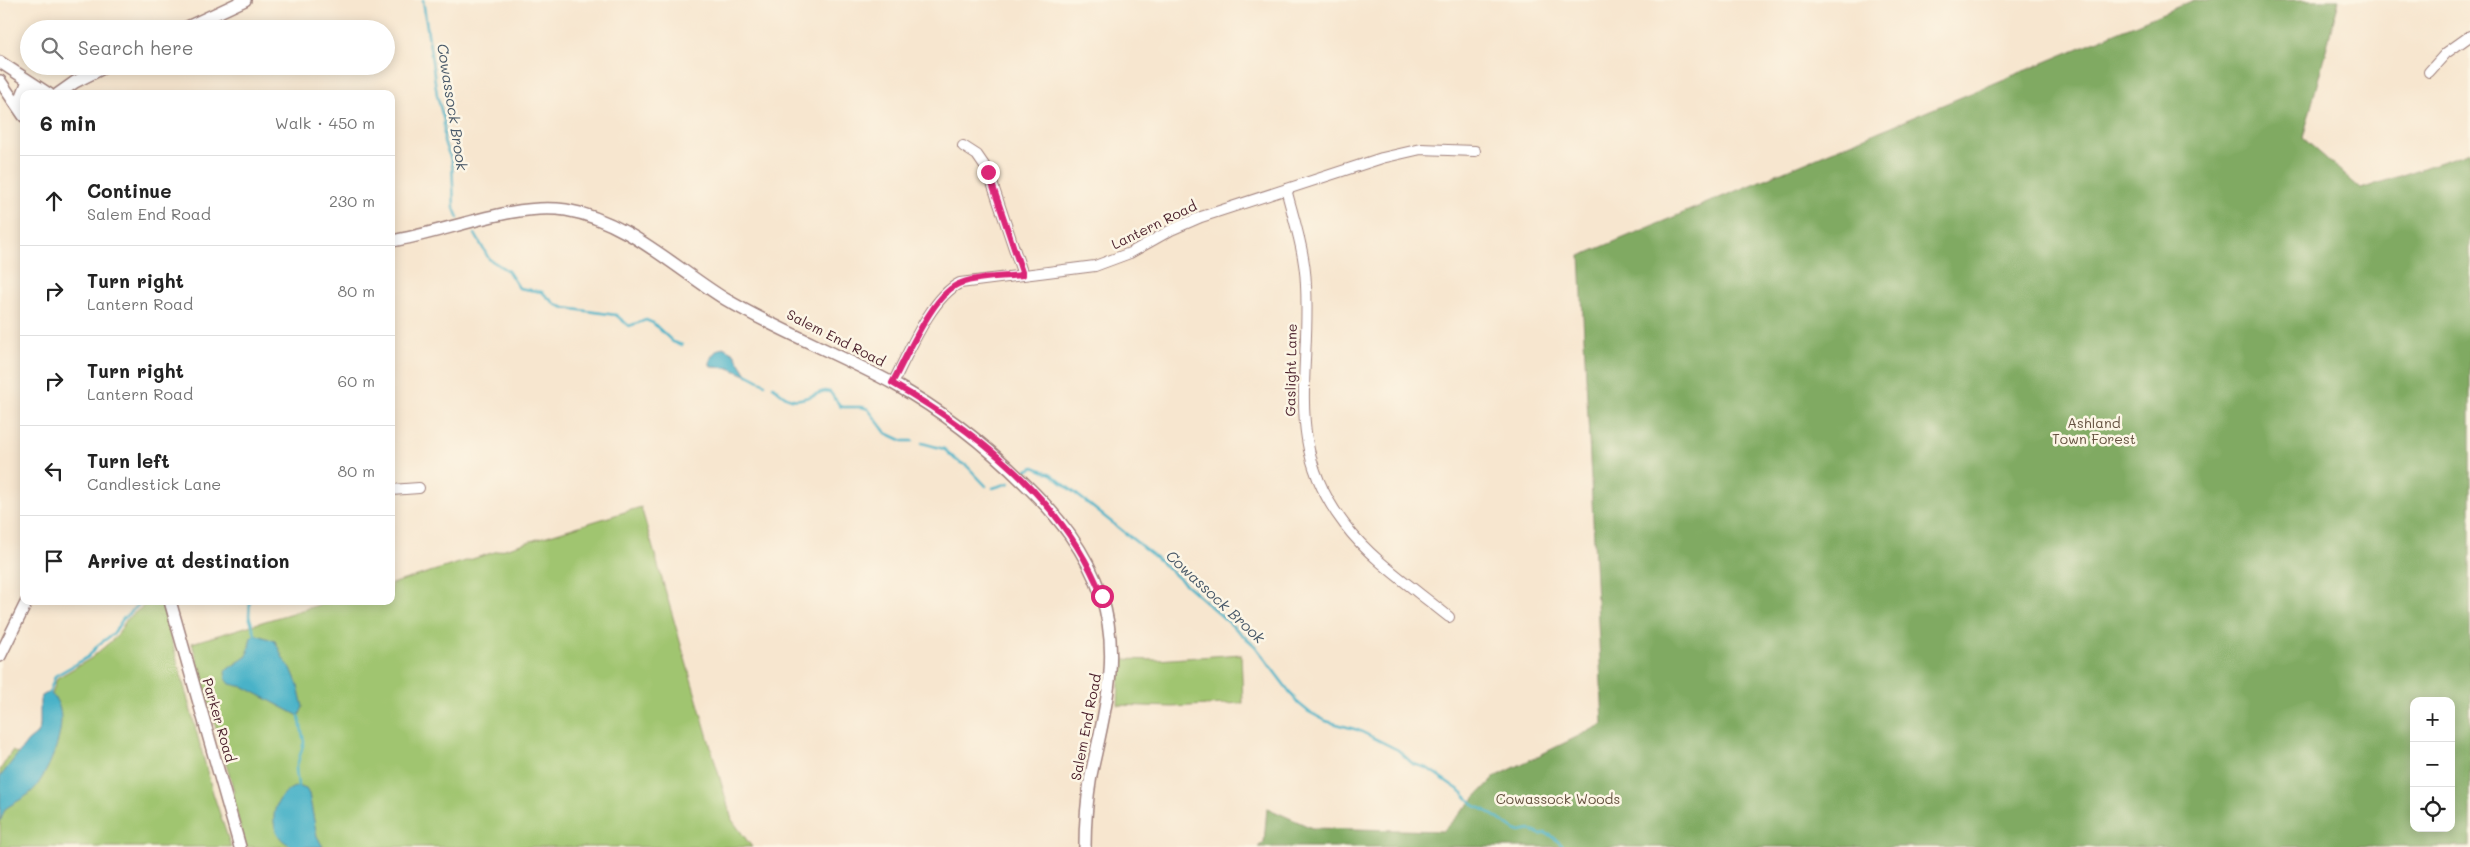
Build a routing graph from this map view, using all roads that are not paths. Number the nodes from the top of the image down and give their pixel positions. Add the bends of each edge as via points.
1 (245, 0) edge
2 (202, 20) edge
3 (2470, 36) edge
4 (0, 62) edge
5 (2429, 72) dead end
6 (89, 75) edge
7 (0, 81) edge
8 (28, 81) junction
9 (24, 90) edge
10 (43, 90) edge
11 (64, 90) edge
12 (20, 110) edge
13 (963, 146) dead end
14 (1476, 151) dead end
15 (1286, 189) junction
16 (395, 240) edge
17 (1023, 275) junction
18 (892, 383) junction
19 (419, 488) dead end
20 (395, 490) edge
21 (25, 605) edge
22 (171, 605) edge
23 (1449, 617) dead end
24 (0, 656) edge
25 (240, 847) edge
26 (1085, 847) edge

1 - 2 street
3 - 5 street via 2446,53
4 - 8 street
6 - 11 street
7 - 12 street
8 - 9 street
8 - 10 street
13 - 17 street via 977,155 988,172
14 - 15 street, Lantern Road via 1439,148 1403,152
15 - 17 street, Lantern Road via 1193,220 1111,261 1080,269
15 - 23 street, Gaslight Lane via 1306,272 1303,416 1308,450 1318,480 1334,510 1355,537
16 - 18 street, Salem End Road via 516,212 547,209 576,212 608,224 742,308
17 - 18 street, Lantern Road via 970,280 951,287 937,302
18 - 26 street, Salem End Road via 960,427 1018,477 1069,532 1095,579 1110,633 1112,674 1089,791
19 - 20 street
21 - 24 street
22 - 25 street, Parker Road

